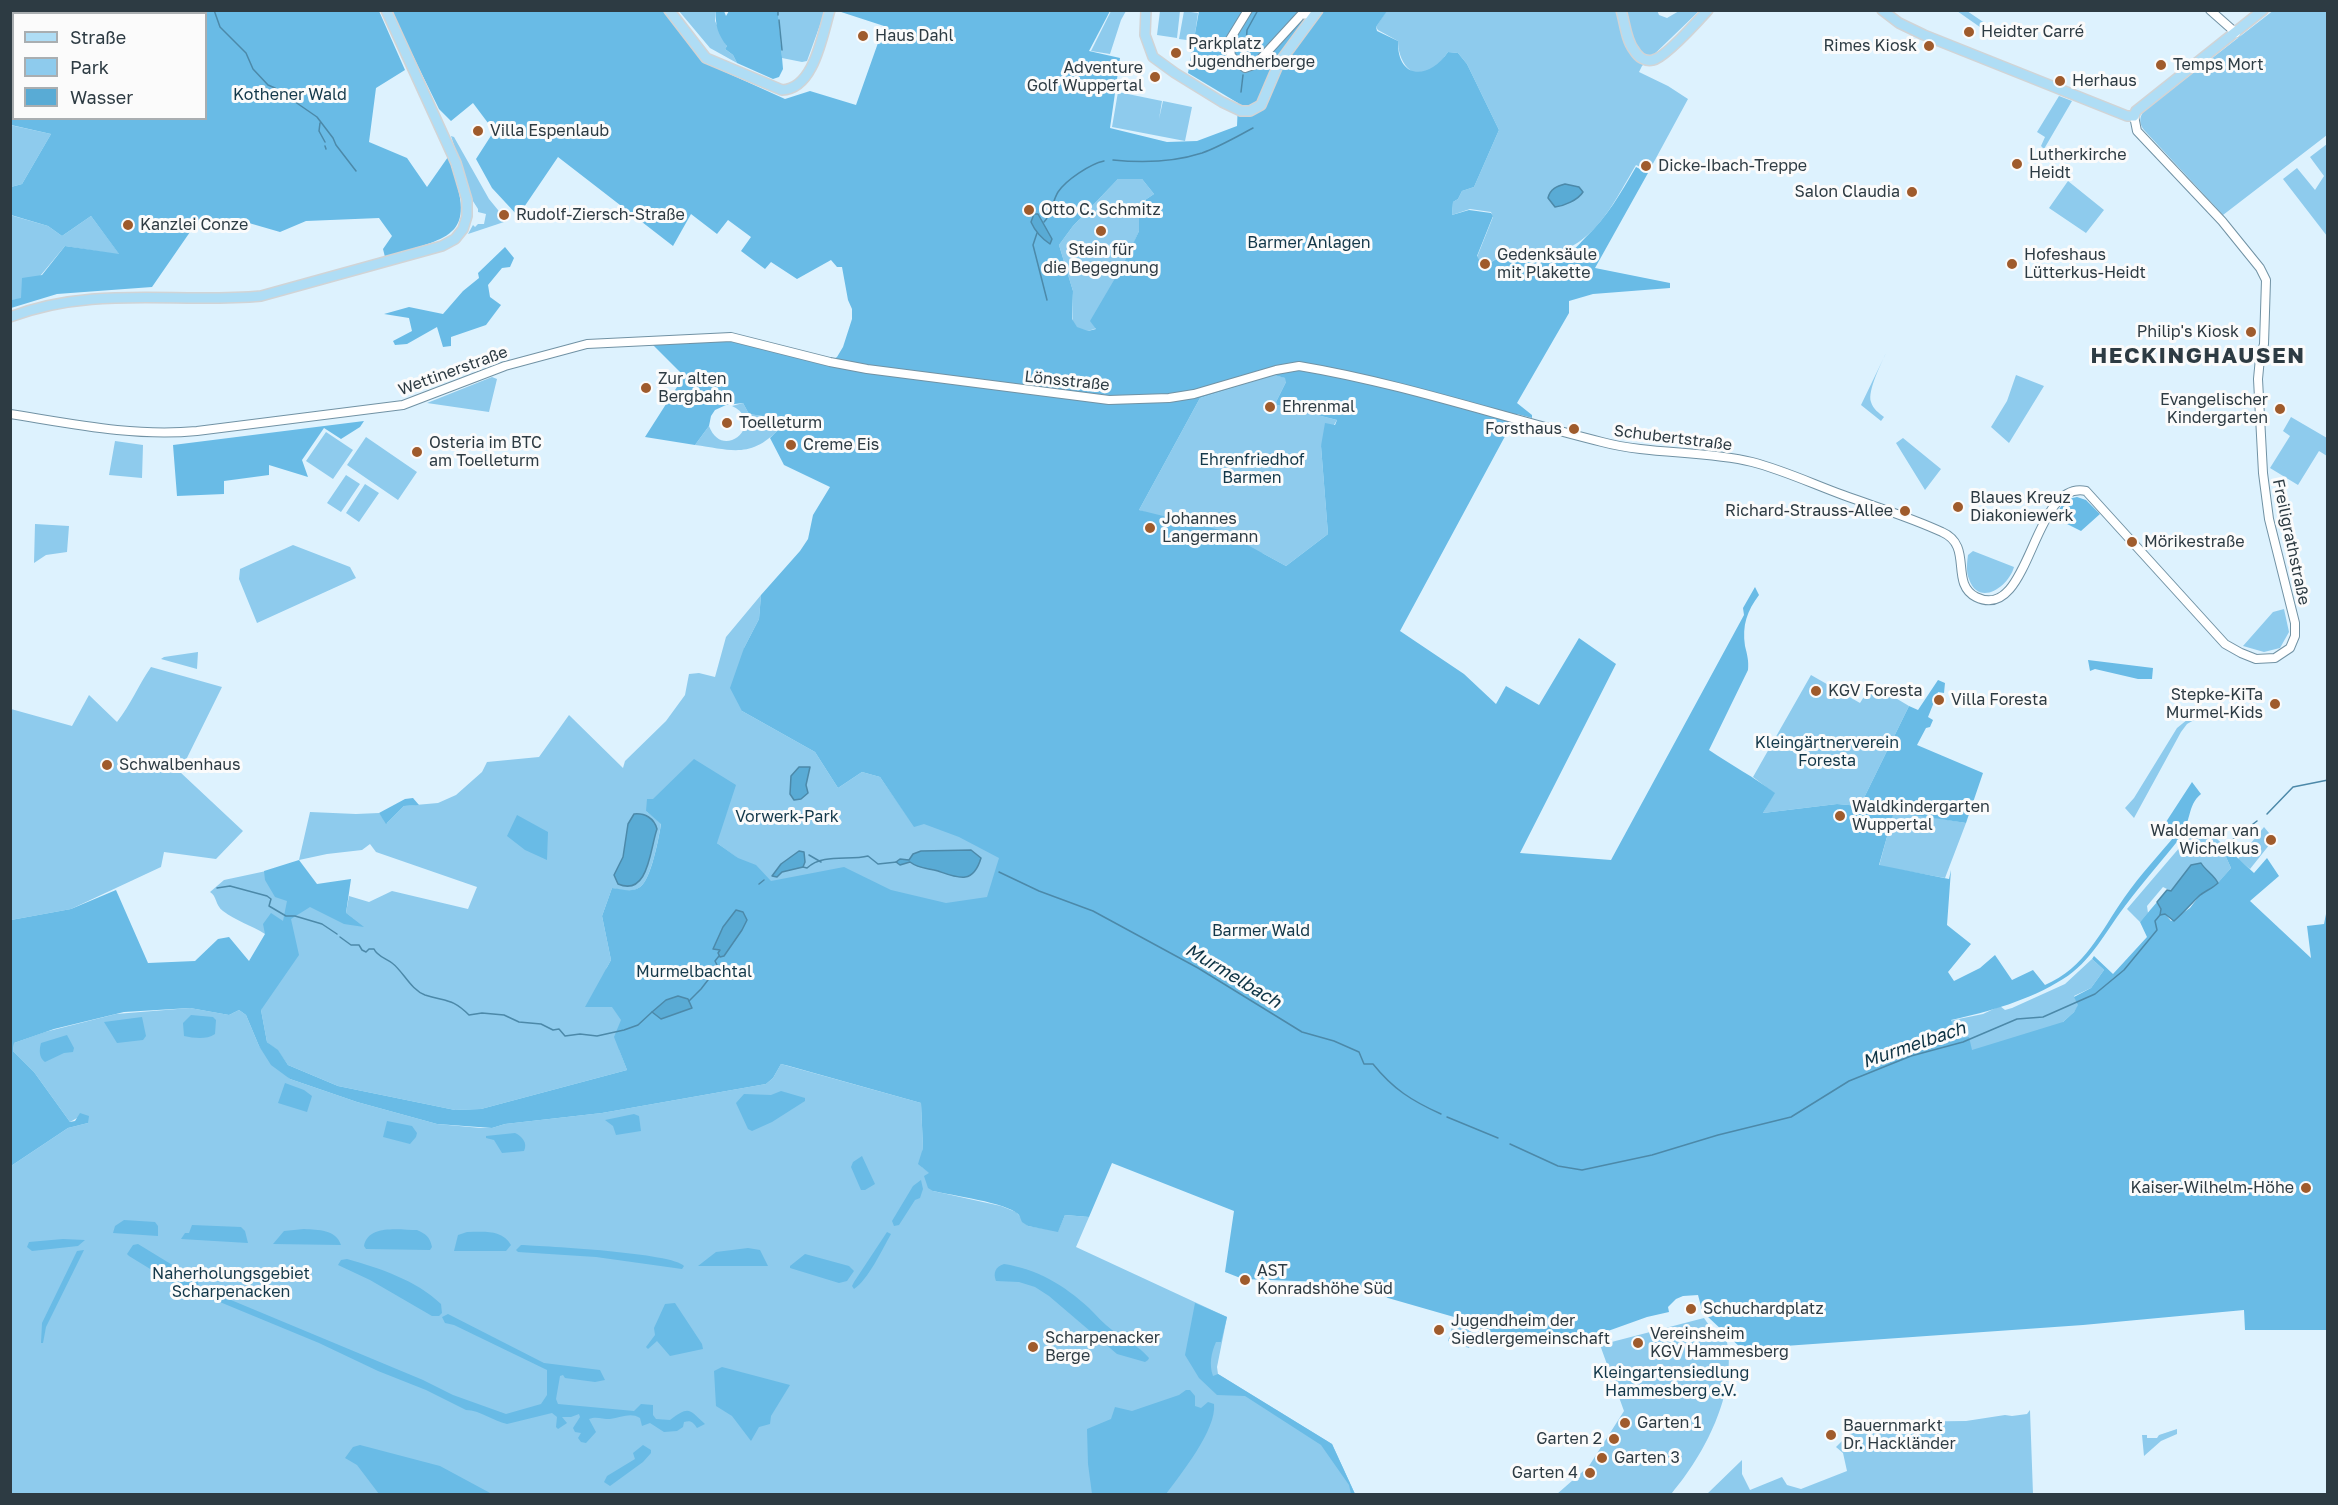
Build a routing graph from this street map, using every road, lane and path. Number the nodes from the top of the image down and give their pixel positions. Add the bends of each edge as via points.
1 (386, 10) edge
2 (669, 10) edge
3 (830, 10) edge
4 (1146, 10) edge
5 (1248, 10) edge
6 (1621, 10) edge
7 (1708, 10) edge
8 (1882, 10) edge
9 (2210, 10) edge
10 (2263, 10) edge
11 (1315, 14) edge
12 (2236, 33) junction
13 (2134, 116) junction
14 (10, 317) edge
15 (830, 362) joint
16 (1299, 366) joint
17 (10, 414) edge
18 (1996, 597) joint

1 - 14 main road via 461,175 467,216 456,239 415,255 261,296 99,299 60,303
2 - 3 main road via 706,58 782,90 795,88 805,80
4 - 11 main road via 1146,44 1158,62 1241,111 1261,105 1284,55
5 - 11 street via 1229,41 1231,56 1245,68 1256,64 1301,15
6 - 7 main road via 1633,50 1650,60 1665,53
8 - 13 main road via 1924,35
9 - 12 street
10 - 12 main road
12 - 13 main road
13 - 18 street, Freiligrathstraße via 2137,131 2222,221 2266,280 2264,344 2258,379 2259,436 2269,519 2295,636 2281,656 2262,660 2225,644 2094,498 2079,489 2059,499 2019,576
15 - 16 street, Lönsstraße via 1109,400 1194,394 1276,369
15 - 17 street, Wettinerstraße via 730,337 639,340 567,348 505,366 403,405 197,431 133,433
16 - 18 street, Schubertstraße via 1620,446 1731,458 1773,469 1943,532 1960,550 1963,580 1970,593 1981,599

